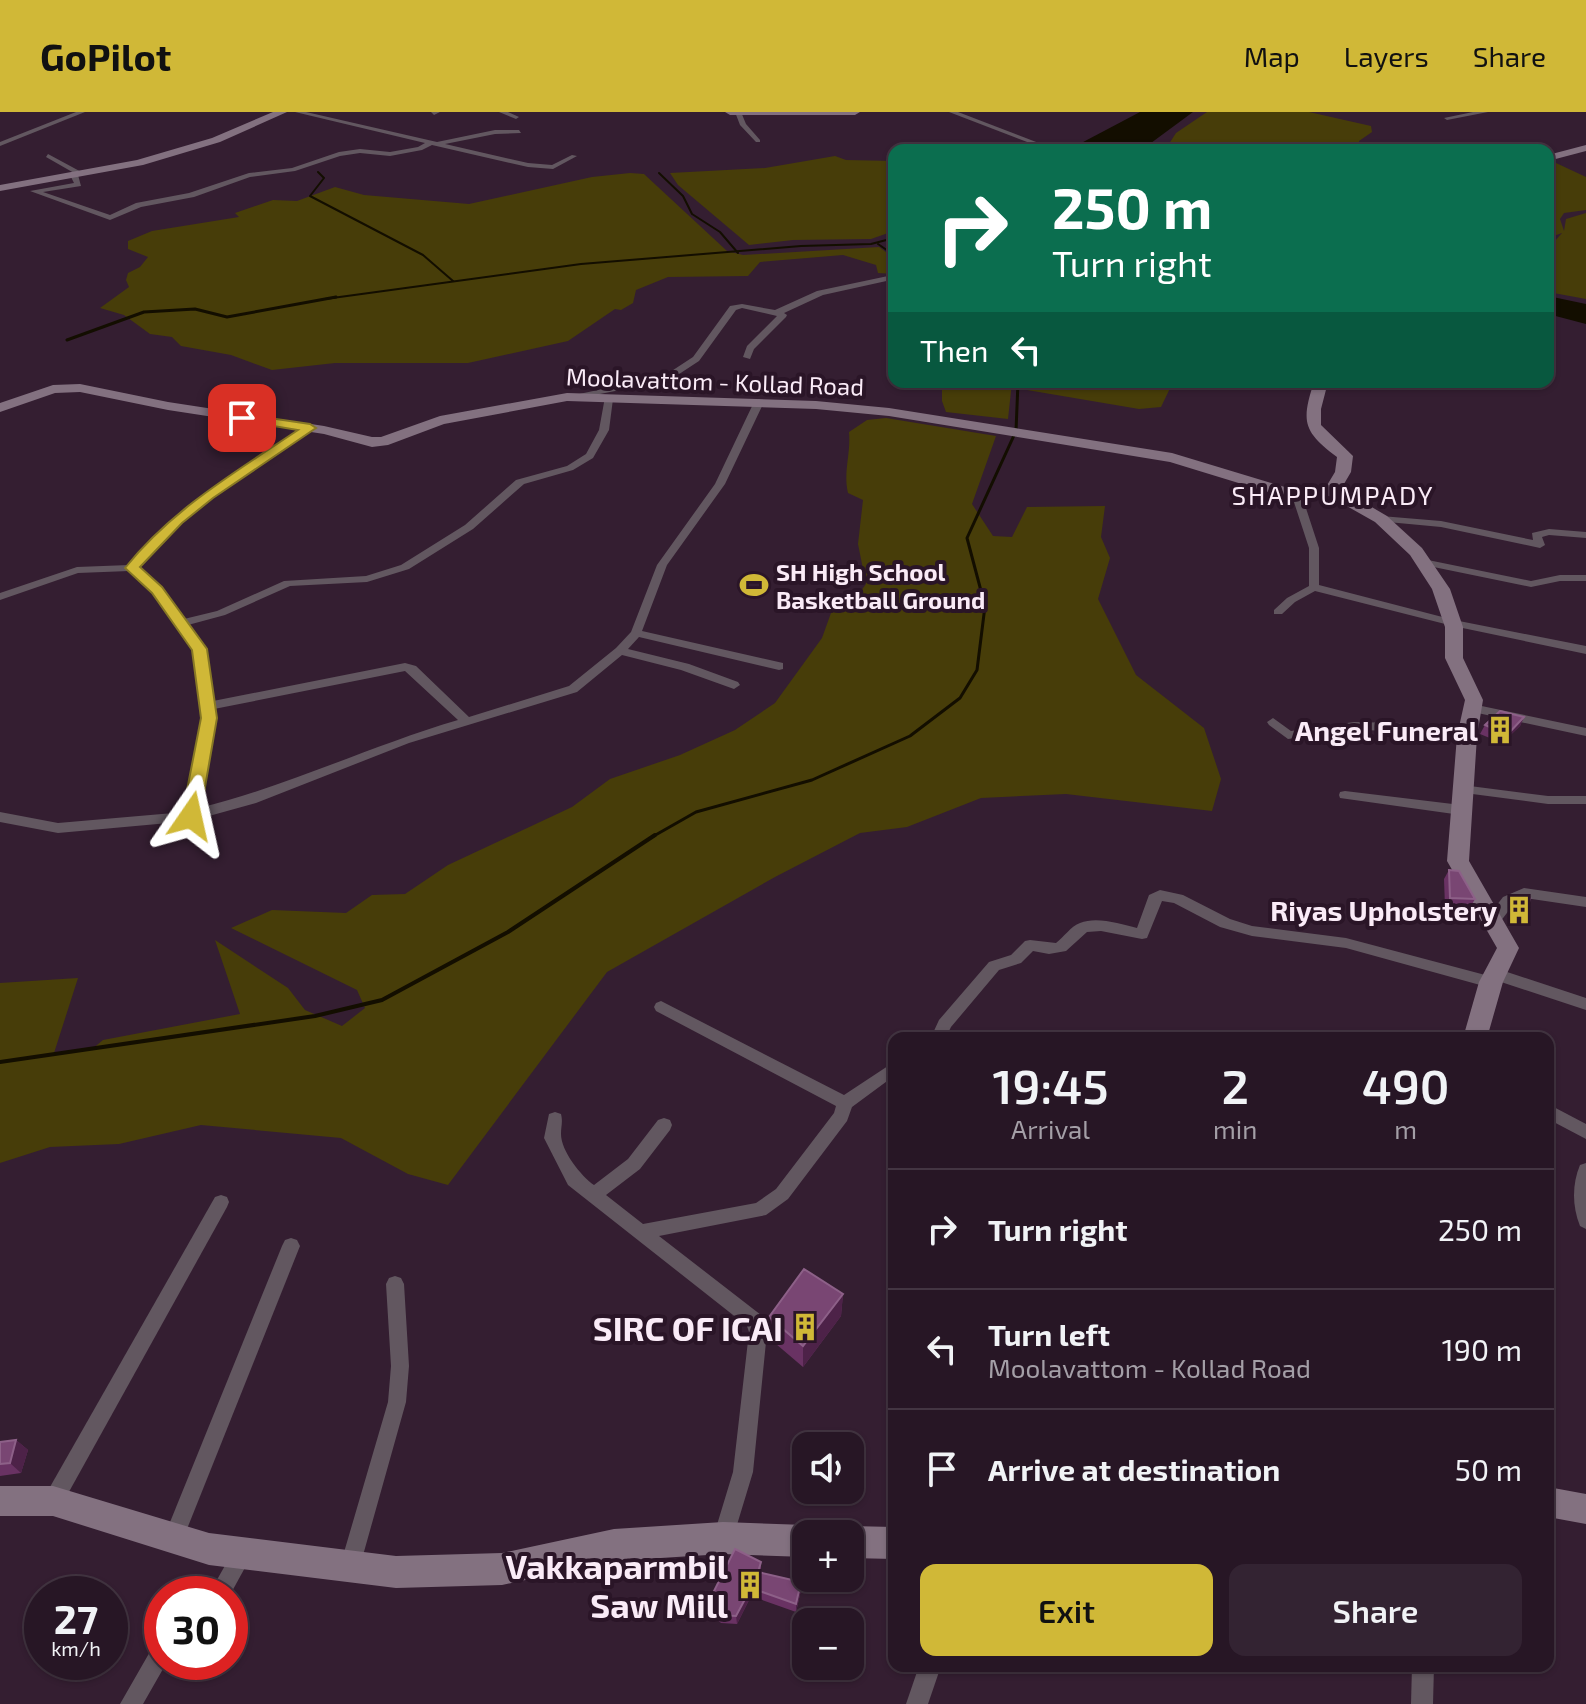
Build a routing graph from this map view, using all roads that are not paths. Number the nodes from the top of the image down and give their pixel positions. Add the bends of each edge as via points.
1 (82, 112) edge
2 (282, 112) edge
3 (298, 112) edge
4 (502, 112) edge
5 (730, 112) edge
6 (855, 112) edge
7 (952, 112) edge
8 (1485, 112) edge
9 (738, 113) edge
10 (516, 117) dead end
11 (1447, 118) dead end
12 (519, 132) dead end
13 (758, 141) dead end
14 (435, 143) junction
15 (0, 144) edge
16 (1038, 144) edge
17 (1586, 148) edge
18 (48, 156) dead end
19 (574, 156) dead end
20 (1554, 156) edge
21 (78, 174) junction
22 (0, 188) edge
23 (888, 278) dead end
24 (776, 313) junction
25 (747, 357) dead end
26 (1319, 388) edge
27 (567, 397) junction
28 (608, 399) junction
29 (759, 402) junction
30 (0, 408) edge
31 (310, 428) junction
32 (1332, 491) junction
33 (1297, 496) junction
34 (1381, 519) junction
35 (1586, 535) edge
36 (1423, 562) junction
37 (132, 568) junction
38 (1586, 578) edge
39 (1314, 587) junction
40 (0, 597) edge
41 (1278, 612) dead end
42 (181, 623) junction
43 (1453, 623) junction
44 (636, 633) junction
45 (1586, 650) edge
46 (620, 651) junction
47 (779, 666) dead end
48 (734, 685) dead end
49 (208, 706) junction
50 (1472, 708) junction
51 (466, 721) junction
52 (1273, 722) dead end
53 (1586, 732) edge
54 (1467, 736) junction
55 (1462, 789) junction
56 (1345, 795) dead end
57 (1586, 800) edge
58 (1461, 810) junction
59 (191, 816) junction
60 (0, 817) edge
61 (1586, 902) edge
62 (1492, 922) junction
63 (1493, 978) junction
64 (1586, 1004) edge
65 (661, 1007) dead end
66 (942, 1032) edge
67 (1477, 1032) edge
68 (888, 1072) edge
69 (845, 1103) junction
70 (1554, 1114) edge
71 (555, 1119) dead end
72 (664, 1125) dead end
73 (1586, 1132) edge
74 (1586, 1170) edge
75 (594, 1195) junction
76 (221, 1202) dead end
77 (1586, 1221) edge
78 (640, 1232) junction
79 (291, 1246) dead end
80 (395, 1284) dead end
81 (0, 1501) edge
82 (53, 1501) junction
83 (1554, 1503) edge
84 (1586, 1509) edge
85 (174, 1537) junction
86 (723, 1538) junction
87 (792, 1540) edge
88 (864, 1542) edge
89 (888, 1543) edge
90 (244, 1552) junction
91 (350, 1566) junction
92 (230, 1576) edge
93 (928, 1672) edge
94 (1423, 1672) edge
95 (145, 1680) edge
96 (131, 1704) edge
97 (917, 1704) edge
98 (1422, 1704) edge

1 - 15 street
2 - 21 main road via 194,148
3 - 14 street
4 - 10 street
5 - 9 main road
6 - 9 main road
7 - 16 street
8 - 11 street
9 - 13 street
12 - 14 street
14 - 19 street via 548,167
14 - 21 street via 390,154 360,151 293,170 249,175 110,218 34,191 78,184
17 - 20 main road
18 - 21 street
21 - 22 main road
23 - 24 street via 820,293
24 - 25 street via 783,315
24 - 27 street via 733,308 696,359 667,378
26 - 32 main road via 1311,425 1345,456
27 - 28 main road, Moolavattom - Kollad Road
27 - 31 main road, Moolavattom - Kollad Road via 440,420 383,442
28 - 29 main road, Moolavattom - Kollad Road
28 - 42 street via 604,430 590,456 570,468 520,482 469,527 405,567 367,579 288,583 221,613
29 - 33 main road, Moolavattom - Kollad Road via 889,412 1172,458
29 - 44 street via 720,484 662,565
30 - 31 main road, Moolavattom - Kollad Road via 53,389 80,388
31 - 37 street via 209,495
32 - 33 main road, Moolavattom - Kollad Road
32 - 34 main road
33 - 39 street via 1314,548
34 - 35 street via 1452,526 1540,545 1536,535 1549,532
34 - 36 main road
36 - 38 street via 1531,584
36 - 43 main road via 1441,589
37 - 40 street via 77,570
37 - 42 street via 157,590
39 - 41 street
39 - 43 street
42 - 49 street via 200,649
43 - 45 street
43 - 50 main road via 1454,658 1474,700
44 - 46 street
44 - 47 street
46 - 48 street
46 - 51 street via 573,689
49 - 51 street via 405,667
49 - 59 street
50 - 53 street
50 - 54 main road
51 - 59 street via 251,800
52 - 54 street via 1288,735 1354,726
54 - 55 main road
55 - 57 street
55 - 58 main road
56 - 58 street
58 - 62 main road via 1458,861
59 - 60 street via 58,828
61 - 62 street via 1524,893 1508,901
62 - 63 main road via 1508,948
63 - 64 street
63 - 66 street via 1346,943 1252,931 1160,895 1142,934 1083,927 1069,945 1050,950 1030,945 1007,965 994,966
63 - 67 main road
65 - 69 street
68 - 69 street
69 - 78 street via 841,1116 782,1194 760,1210
70 - 73 street
71 - 75 street via 552,1138 562,1159 574,1180
72 - 75 street via 634,1164
74 - 77 street via 1581,1186
75 - 78 street
76 - 82 street
78 - 86 street via 755,1321 758,1332 743,1472
79 - 85 street
80 - 91 street via 397,1402
81 - 82 main road
82 - 85 main road
83 - 84 main road
85 - 90 main road via 209,1549
86 - 87 main road
86 - 91 main road via 614,1545 502,1569 396,1572
88 - 89 main road
90 - 91 main road
90 - 92 street
93 - 97 street
94 - 98 street
95 - 96 street

